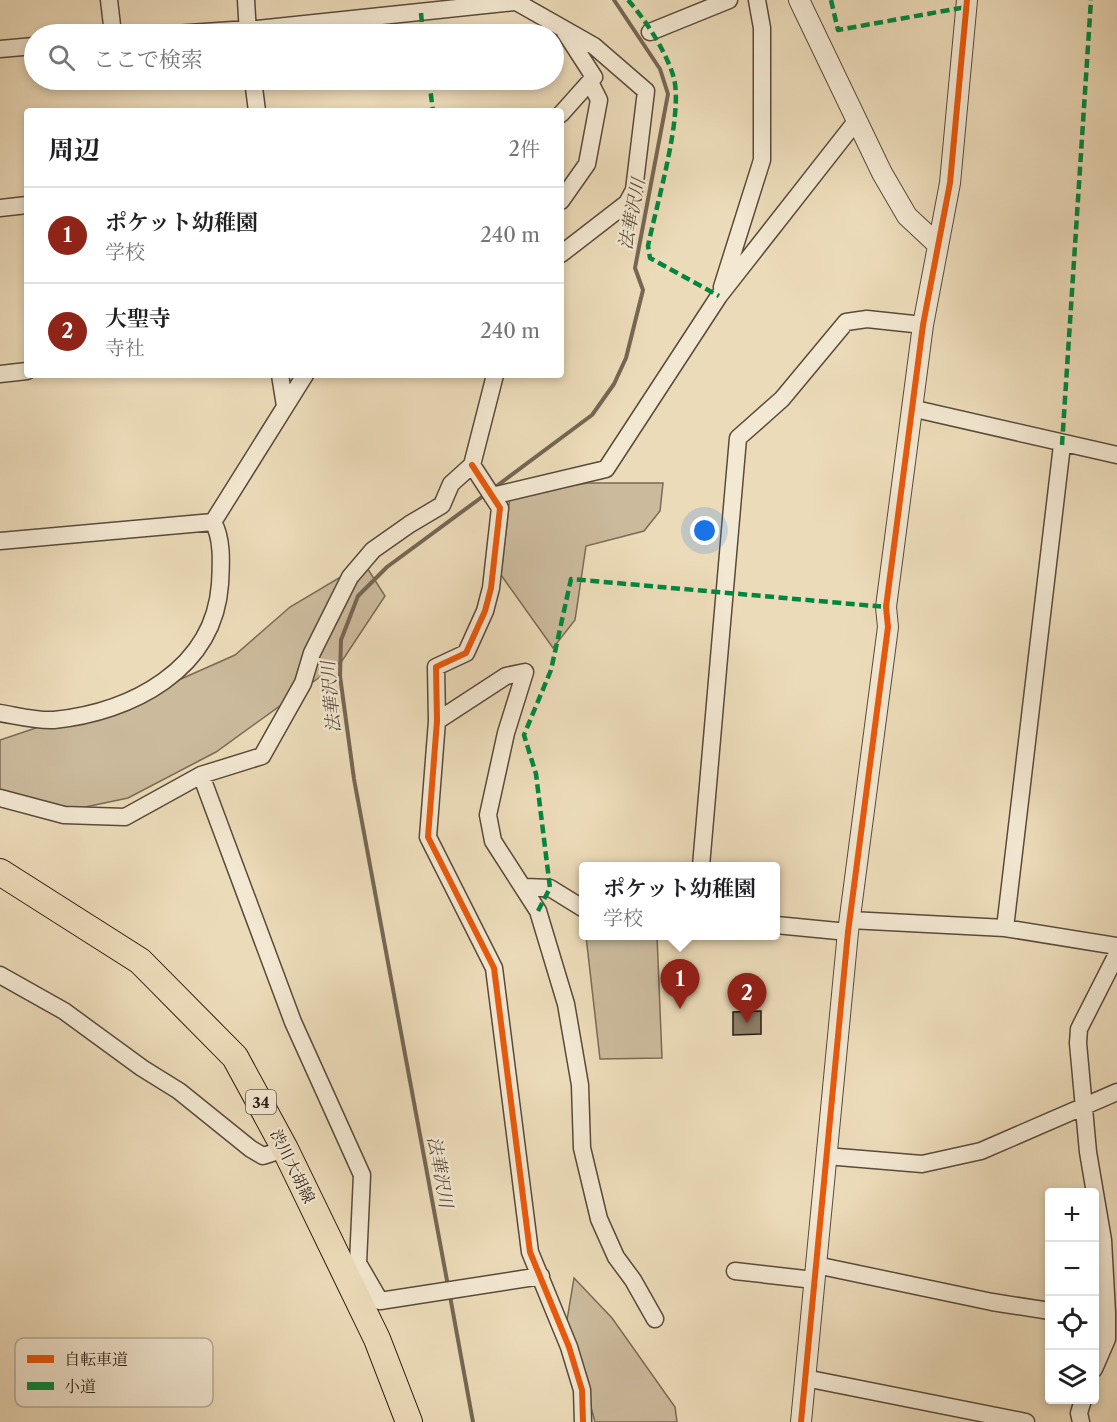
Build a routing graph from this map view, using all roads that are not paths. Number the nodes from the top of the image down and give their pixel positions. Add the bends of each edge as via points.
1 (110, 0) edge
2 (246, 0) edge
3 (729, 0) edge
4 (757, 0) edge
5 (799, 0) edge
6 (966, 0) edge
7 (513, 1) edge
8 (112, 24) edge
9 (248, 24) edge
10 (310, 24) edge
11 (555, 24) edge
12 (564, 29) edge
13 (564, 32) edge
14 (650, 32) dead end
15 (24, 47) edge
16 (0, 49) edge
17 (590, 82) junction
18 (254, 90) edge
19 (256, 108) edge
20 (564, 111) edge
21 (857, 120) junction
22 (564, 197) edge
23 (24, 205) edge
24 (0, 208) edge
25 (938, 244) junction
26 (564, 252) edge
27 (719, 296) junction
28 (923, 325) junction
29 (24, 371) edge
30 (0, 374) edge
31 (280, 378) edge
32 (303, 378) edge
33 (494, 378) edge
34 (285, 406) junction
35 (911, 408) junction
36 (1062, 445) junction
37 (1117, 455) edge
38 (472, 465) junction
39 (492, 496) junction
40 (213, 522) junction
41 (0, 541) edge
42 (0, 713) edge
43 (437, 721) junction
44 (201, 775) junction
45 (0, 798) edge
46 (701, 862) edge
47 (0, 872) edge
48 (525, 887) junction
49 (579, 906) edge
50 (780, 925) edge
51 (849, 926) junction
52 (1005, 928) junction
53 (1117, 946) edge
54 (1117, 954) edge
55 (0, 975) edge
56 (1117, 1092) edge
57 (1083, 1106) junction
58 (285, 1149) junction
59 (826, 1156) junction
60 (350, 1266) junction
61 (735, 1271) dead end
62 (815, 1273) junction
63 (541, 1276) junction
64 (1045, 1310) edge
65 (655, 1319) dead end
66 (1101, 1319) edge
67 (1099, 1359) edge
68 (805, 1378) junction
69 (1082, 1404) edge
70 (410, 1422) edge
71 (583, 1422) edge
72 (801, 1422) edge
73 (1026, 1422) edge
74 (1081, 1422) edge

1 - 8 street
2 - 9 street
3 - 14 street
4 - 27 street via 762,28 762,160
5 - 21 street
6 - 25 street via 950,183
7 - 10 street
7 - 11 street
12 - 26 street via 594,46 646,91 634,190 627,203
13 - 17 street via 594,77
15 - 16 street
17 - 20 street
17 - 22 street via 599,100 587,164
18 - 19 street
21 - 25 street via 907,216
21 - 27 street
23 - 24 street
25 - 28 street
27 - 39 street via 606,469
28 - 35 street
28 - 46 street via 867,319 846,321 782,399 738,438
29 - 30 street
31 - 34 street
32 - 34 street
33 - 38 street
34 - 40 street
35 - 36 street
35 - 51 street via 886,607 888,627
36 - 37 street
36 - 52 street
38 - 39 street
38 - 44 street via 451,484 442,506 373,550 350,577 312,654 303,683 262,756
39 - 43 street via 500,508 491,588 466,653 436,667
40 - 41 street
40 - 42 street via 222,563 212,620 189,661 169,679 138,698 100,712 53,720
43 - 48 street via 506,676 525,672 506,733 488,815 493,841
43 - 63 street via 428,837 494,968 530,1252
44 - 45 street via 125,817 64,815
44 - 60 street via 293,1022 362,1175
47 - 58 main road, 渋川大胡線 / 34 via 140,961 235,1057
48 - 49 street via 550,888
48 - 65 street via 537,911 566,1004 579,1085 582,1148 598,1218 616,1257
50 - 51 street
51 - 52 street
51 - 59 street
52 - 53 street
54 - 57 street via 1079,1029
55 - 58 street via 64,1011 179,1091 251,1149 263,1156
56 - 57 street
57 - 59 street via 981,1151 922,1164
57 - 66 street via 1103,1240
58 - 60 main road, 渋川大胡線 / 34
59 - 62 street
60 - 63 street via 380,1301
60 - 70 main road, 渋川大胡線 / 34
61 - 62 street
62 - 64 street
62 - 68 street
63 - 71 street via 582,1390
66 - 67 street via 1107,1339
68 - 72 street
68 - 73 street
69 - 74 street

